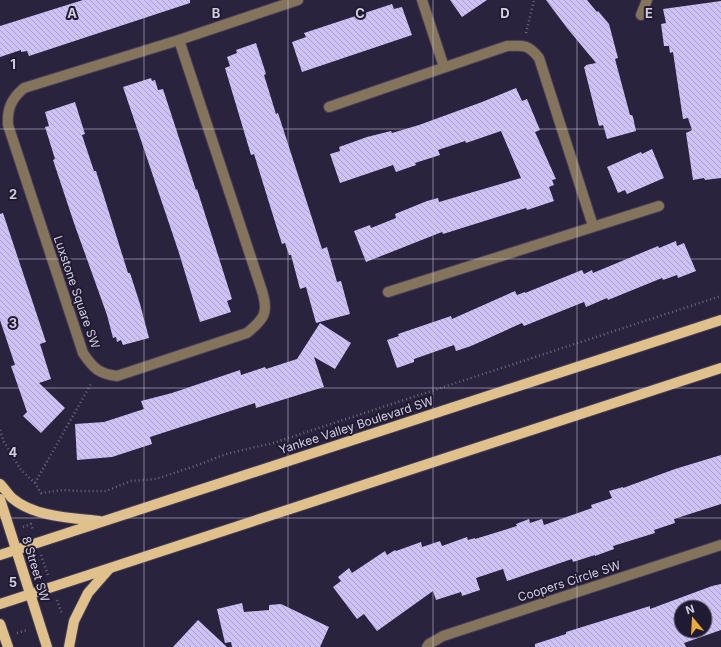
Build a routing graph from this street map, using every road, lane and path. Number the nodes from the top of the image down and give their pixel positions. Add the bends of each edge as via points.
1 (298, 0) edge
2 (422, 0) edge
3 (534, 0) edge
4 (647, 0) edge
5 (641, 15) dead end
6 (179, 40) junction
7 (523, 45) junction
8 (444, 67) junction
9 (329, 107) dead end
10 (659, 206) dead end
11 (593, 226) junction
12 (388, 292) dead end
13 (721, 296) edge
14 (721, 320) edge
15 (721, 368) edge
16 (98, 371) junction
17 (0, 430) edge
18 (35, 483) junction
19 (0, 484) edge
20 (0, 499) edge
21 (103, 521) junction
22 (721, 545) edge
23 (16, 550) junction
24 (0, 555) edge
25 (109, 569) junction
26 (30, 594) junction
27 (0, 604) edge
28 (0, 624) edge
29 (8, 647) edge
30 (47, 647) edge
31 (68, 647) edge
32 (427, 647) edge

1 - 6 street, Luxstone Square SW
2 - 8 street
3 - 7 path
4 - 5 street
6 - 16 street, Luxstone Square SW via 24,88 10,104 8,125 83,353
6 - 16 street via 266,303 265,314 259,324 247,333 117,376
7 - 8 street via 508,46
7 - 11 street via 532,49 539,58
8 - 9 street
10 - 11 street
11 - 12 street
13 - 18 path via 273,443 226,454 156,479 131,481 106,490 41,493
14 - 21 main road, Yankee Valley Boulevard SW
15 - 25 main road
16 - 18 path
17 - 18 path via 4,442 21,470
19 - 21 main road via 12,498 34,510
20 - 23 main road, 8 Street SW
21 - 23 main road, Yankee Valley Boulevard SW
22 - 32 street, Coopers Circle SW via 443,636
23 - 24 main road, Yankee Valley Boulevard SW
23 - 26 main road, 8 Street SW
25 - 26 main road
25 - 31 main road via 88,593 74,621
26 - 27 main road
26 - 30 main road, 8 Street SW
28 - 29 main road

